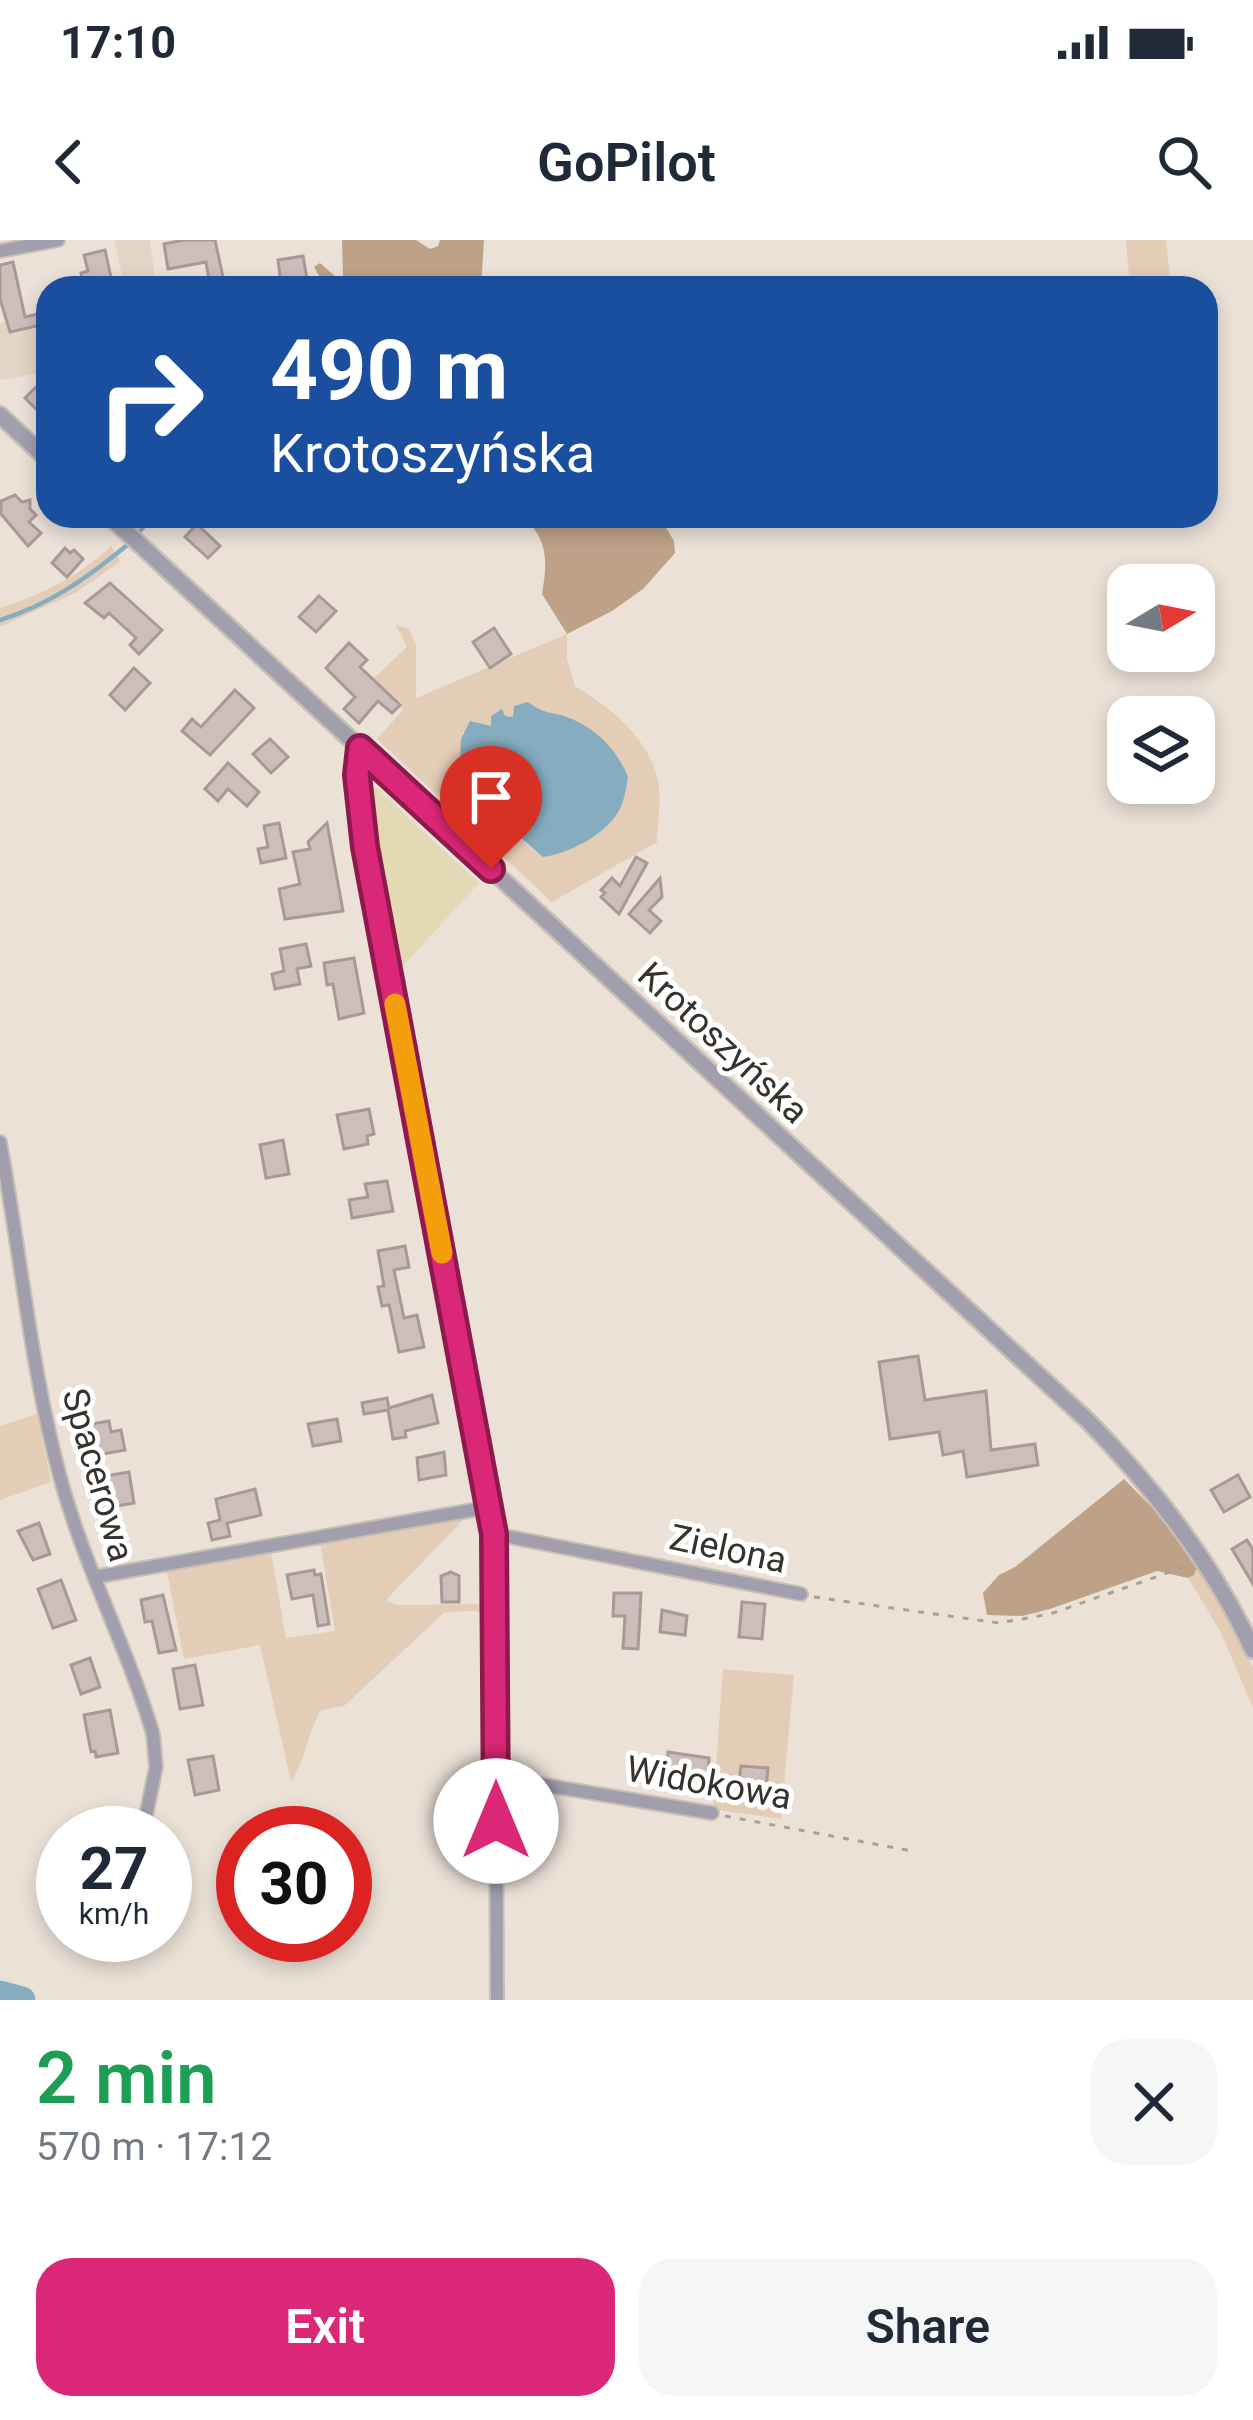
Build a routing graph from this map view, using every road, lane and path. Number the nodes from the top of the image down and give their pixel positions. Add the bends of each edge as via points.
1 (58, 240) edge
2 (0, 250) edge
3 (0, 416) edge
4 (36, 449) edge
5 (122, 528) edge
6 (360, 748) junction
7 (0, 1142) edge
8 (490, 1507) junction
9 (494, 1534) junction
10 (1203, 1561) junction
11 (94, 1577) junction
12 (801, 1594) joint
13 (1253, 1650) edge
14 (496, 1777) junction
15 (148, 1806) edge
16 (712, 1814) joint
17 (912, 1850) dead end
18 (496, 2000) edge

1 - 2 street
3 - 4 street
5 - 6 street, Krotoszyńska
6 - 8 street via 365,847
6 - 10 street, Krotoszyńska via 1056,1390 1137,1473
7 - 11 street, Spacerowa via 45,1417
8 - 9 street
8 - 11 street
9 - 12 street, Zielona
9 - 14 street
10 - 12 path, Zielona via 999,1623
10 - 13 street, Krotoszyńska
11 - 15 street, Spacerowa via 153,1734
14 - 16 street, Widokowa
14 - 18 street
16 - 17 path, Widokowa

